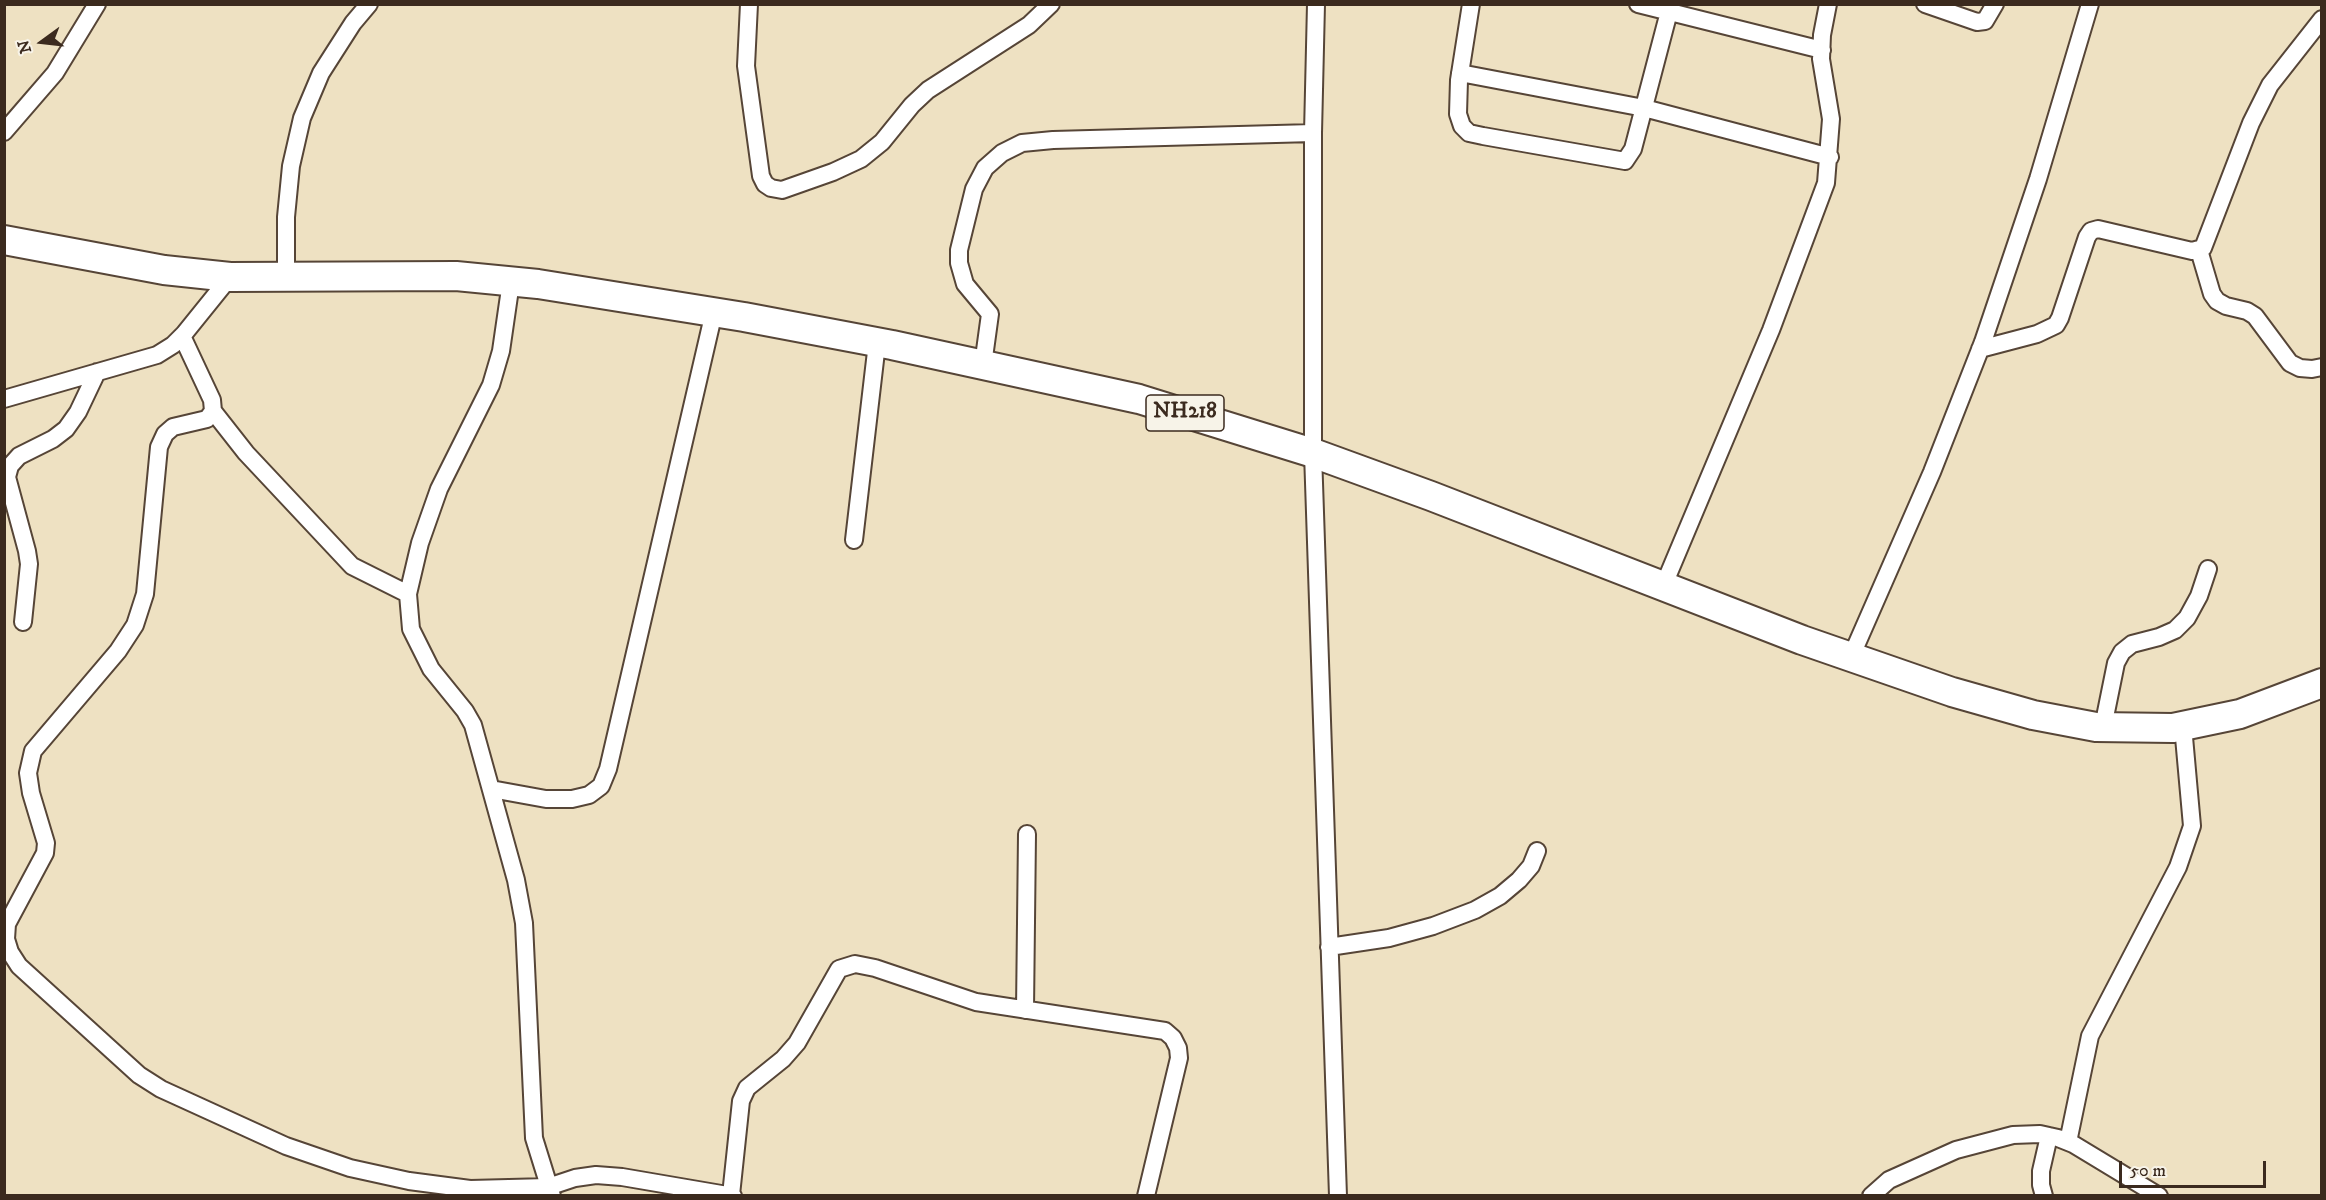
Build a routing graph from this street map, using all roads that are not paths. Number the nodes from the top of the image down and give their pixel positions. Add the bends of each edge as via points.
1 (97, 4) edge
2 (369, 4) edge
3 (749, 4) edge
4 (1051, 4) edge
5 (1316, 4) edge
6 (1471, 4) edge
7 (1638, 4) edge
8 (1828, 4) edge
9 (1925, 4) edge
10 (1995, 4) edge
11 (2091, 4) edge
12 (1670, 8) edge
13 (2322, 19) edge
14 (1822, 50) junction
15 (1460, 73) junction
16 (1644, 108) junction
17 (4, 132) edge
18 (1313, 133) junction
19 (1830, 157) junction
20 (4, 240) edge
21 (2199, 250) junction
22 (230, 277) junction
23 (286, 278) junction
24 (511, 282) junction
25 (714, 312) junction
26 (182, 336) junction
27 (877, 342) junction
28 (1980, 349) junction
29 (983, 365) junction
30 (2322, 367) edge
31 (97, 372) junction
32 (4, 399) edge
33 (213, 411) junction
34 (1313, 453) junction
35 (854, 540) dead end
36 (2208, 568) dead end
37 (1663, 587) junction
38 (408, 594) junction
39 (23, 621) dead end
40 (1851, 657) junction
41 (2322, 683) edge
42 (2183, 726) junction
43 (2103, 727) junction
44 (491, 789) junction
45 (1028, 834) dead end
46 (1537, 851) dead end
47 (1329, 948) junction
48 (7, 949) edge
49 (1024, 1010) junction
50 (2049, 1136) junction
51 (2068, 1142) junction
52 (550, 1191) edge
53 (498, 1192) edge
54 (732, 1195) edge
55 (1146, 1196) edge
56 (1338, 1196) edge
57 (1871, 1196) edge
58 (2044, 1196) edge
59 (2159, 1196) edge

1 - 17 street via 55,73
2 - 23 street via 321,73 302,118 291,166
3 - 4 street via 746,66 761,176 771,189 782,190 861,159 882,142 928,90 1029,25
5 - 18 street
6 - 15 street
7 - 12 street
8 - 14 street
9 - 10 street via 1977,22 1985,21
11 - 28 street via 2038,179
12 - 14 street
12 - 16 street
13 - 21 street via 2270,85 2251,123 2206,245
14 - 19 street via 1831,119
15 - 16 street
15 - 16 street via 1458,114 1462,126 1469,133 1483,136 1625,160 1633,149
16 - 19 street
18 - 29 street via 1053,140 1022,143 1002,153 985,168 974,189 959,250 965,284 990,314
18 - 34 street
19 - 37 street via 1826,183 1771,330
20 - 22 highway, NH218 via 143,267
21 - 28 street via 2098,229 2091,231 2056,325
21 - 30 street via 2217,301 2255,316 2290,363 2300,368
22 - 23 highway, NH218
22 - 26 street
23 - 24 highway, NH218 via 456,276
24 - 25 highway, NH218
24 - 38 street via 501,351 491,385 439,489
25 - 27 highway, NH218
25 - 44 street via 601,786 589,795 572,799 546,799
26 - 31 street via 157,355
26 - 33 street via 212,400
27 - 29 highway, NH218
27 - 35 street
28 - 40 street via 1932,472
29 - 34 highway, NH218 via 1139,399
31 - 32 street
31 - 39 street via 66,429 19,456 10,466 8,477 27,551
33 - 38 street via 246,453 352,566
33 - 48 street via 207,419 172,428 165,434 159,447 145,594 135,625 118,651 33,751 28,773 46,843 45,853 7,924
34 - 37 highway, NH218
34 - 47 street
36 - 43 street via 2199,596 2175,630 2132,644 2122,652 2116,663
37 - 40 highway, NH218
38 - 44 street via 411,629 430,669 473,725
40 - 43 highway, NH218 via 2032,715
41 - 42 highway, NH218 via 2240,714
42 - 43 highway, NH218
42 - 51 street via 2192,826 2178,867 2090,1036
44 - 52 street via 524,923 534,1138
45 - 49 street
46 - 47 street via 1519,880 1474,910 1389,938
47 - 56 street
48 - 53 street via 19,966 120,1059 161,1089 286,1146 350,1168
49 - 54 street via 976,1002 875,968 855,964 839,969 797,1043 747,1088 741,1101
49 - 55 street via 1156,1028 1173,1038 1179,1058
50 - 51 street
50 - 57 street via 2013,1136 1956,1150 1888,1180
50 - 58 street via 2041,1171
51 - 59 street
52 - 53 street
52 - 54 street via 575,1178 596,1175

